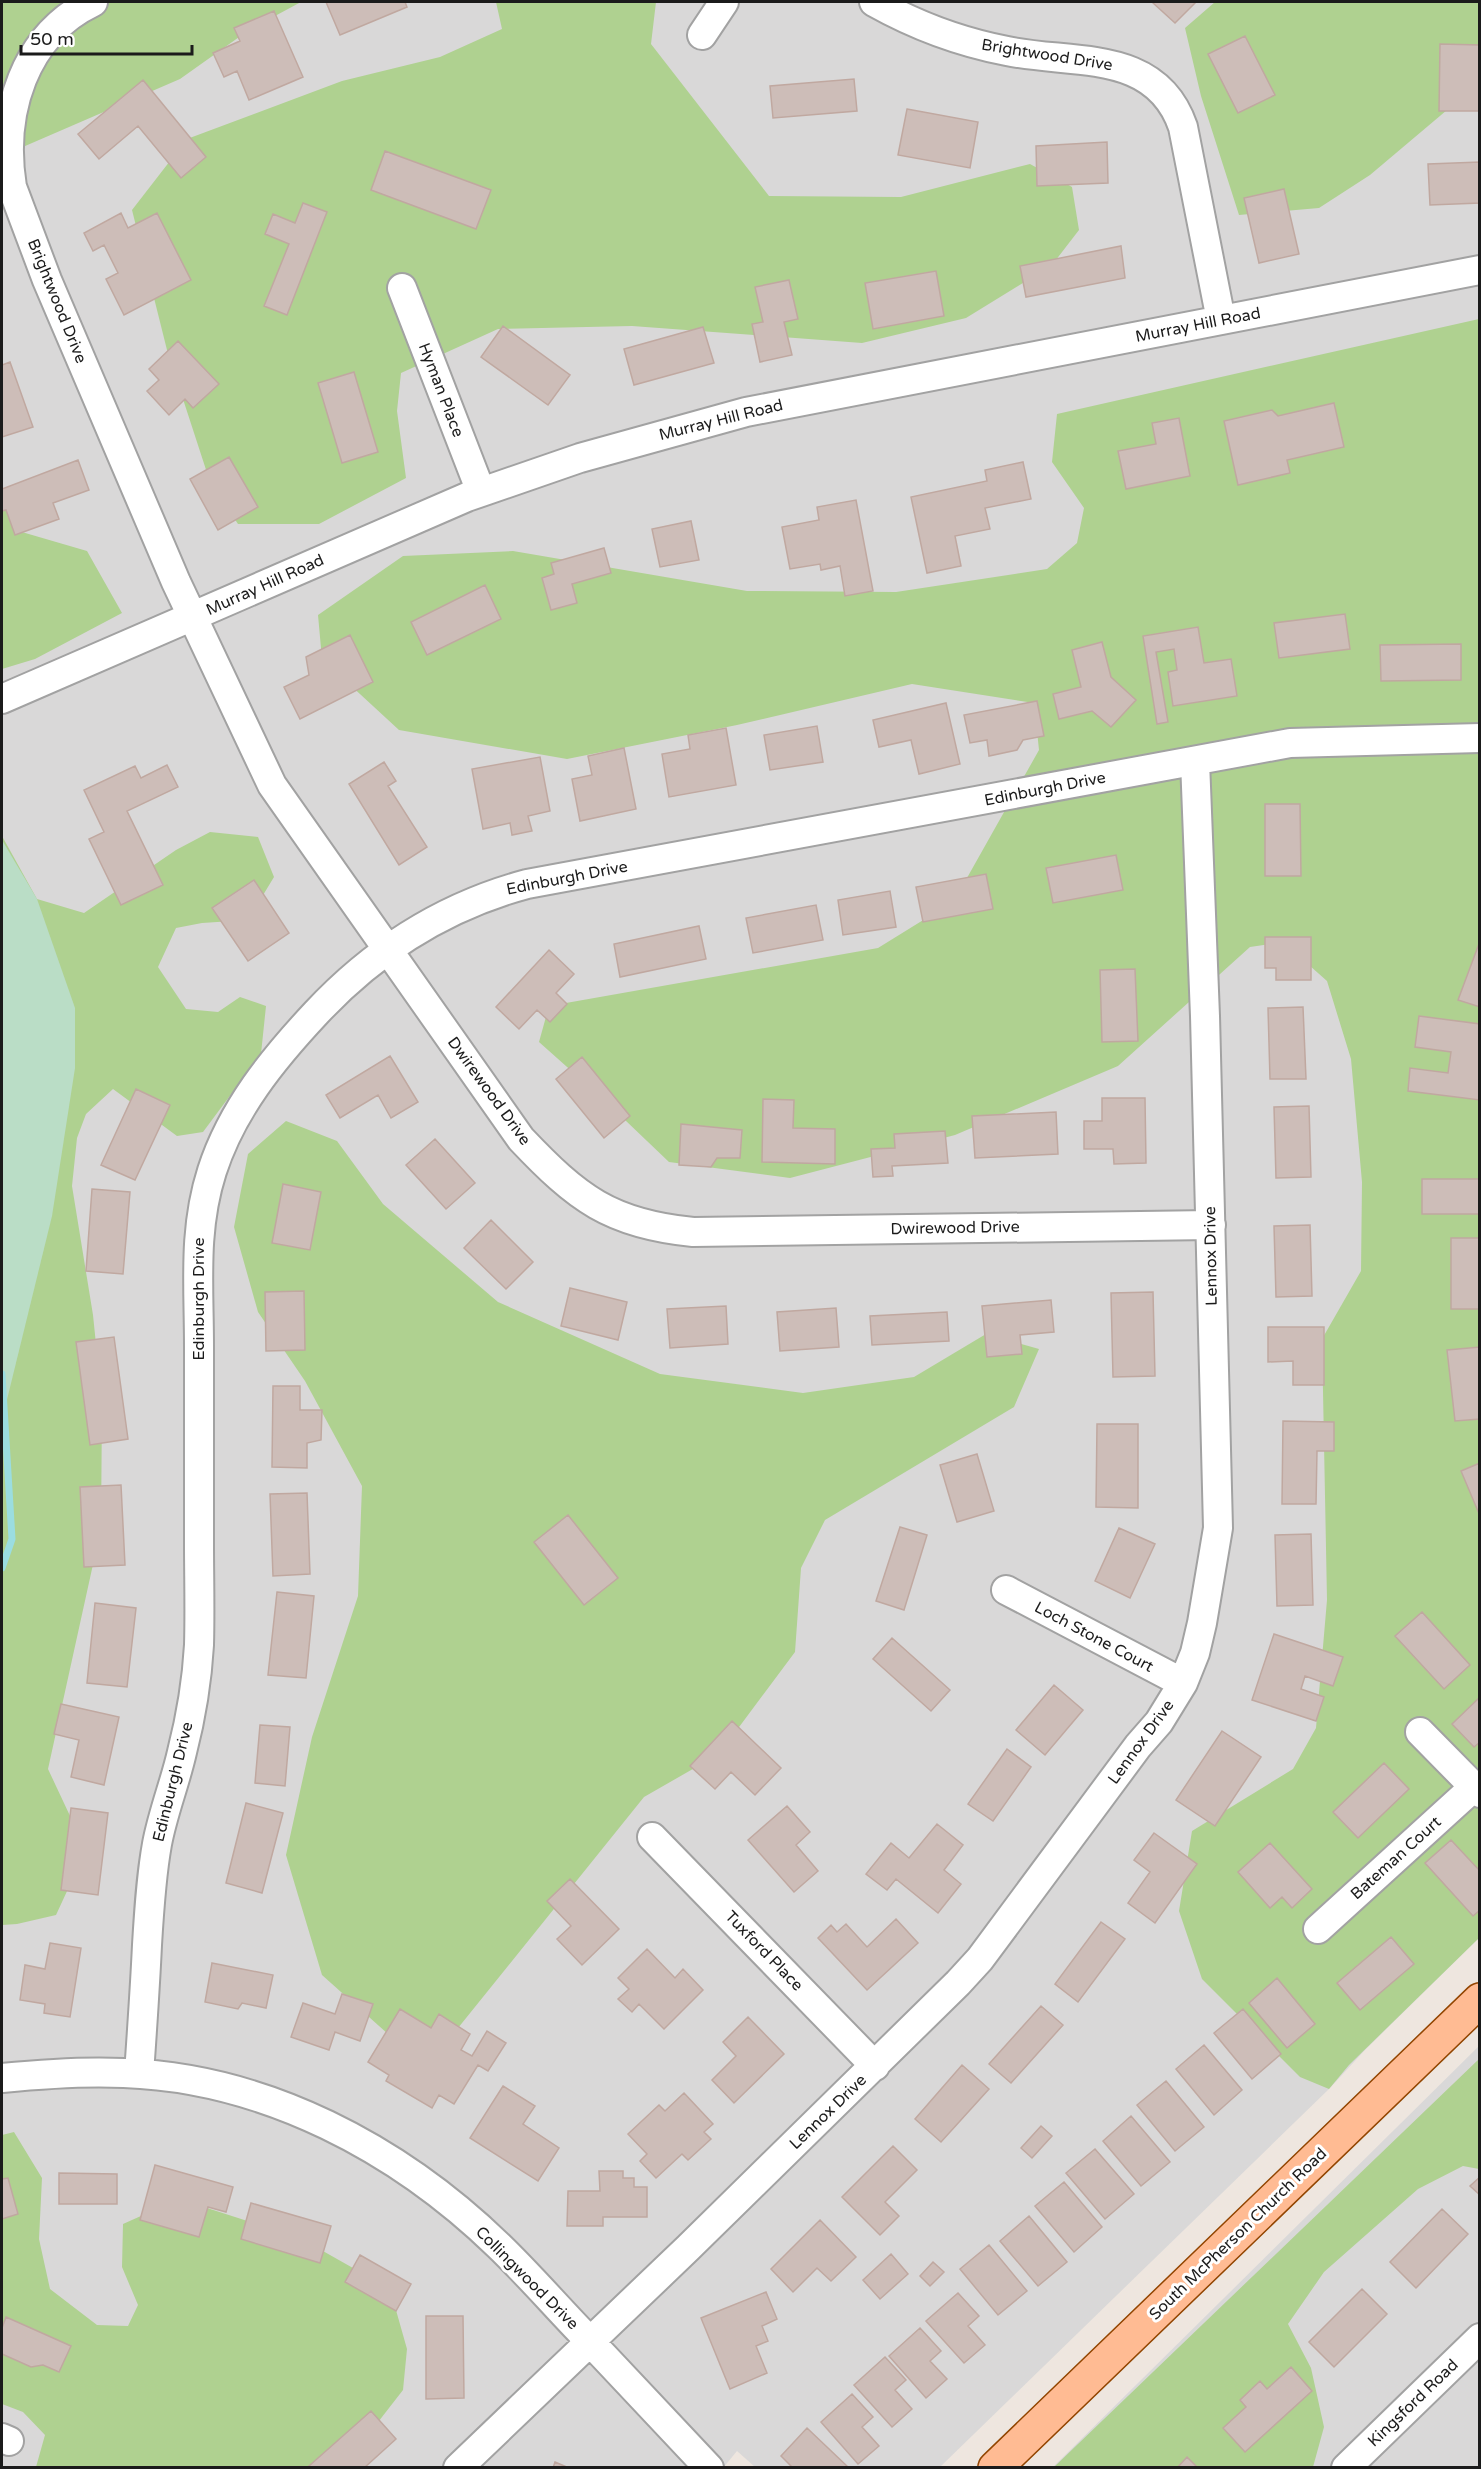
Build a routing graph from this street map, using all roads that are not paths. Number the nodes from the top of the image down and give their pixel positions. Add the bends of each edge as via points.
1 (93, 2) edge
2 (724, 2) edge
3 (874, 2) edge
4 (702, 35) dead end
5 (1479, 270) edge
6 (402, 288) dead end
7 (1221, 320) junction
8 (481, 492) junction
9 (193, 616) junction
10 (2, 699) edge
11 (1479, 738) edge
12 (1194, 761) junction
13 (388, 950) junction
14 (1211, 1225) junction
15 (1006, 1590) dead end
16 (1183, 1683) junction
17 (1420, 1732) dead end
18 (1477, 1790) edge
19 (652, 1837) dead end
20 (1318, 1929) dead end
21 (1479, 2000) edge
22 (875, 2066) junction
23 (139, 2074) junction
24 (2, 2078) edge
25 (1479, 2338) edge
26 (590, 2342) junction
27 (458, 2468) edge
28 (709, 2468) edge
29 (995, 2468) edge
30 (1346, 2468) edge

1 - 9 street, Brightwood Drive via 53,28 25,66 12,94 6,125 8,172 47,280
2 - 4 street
3 - 7 street, Brightwood Drive via 962,40 1007,52 1118,65 1147,77 1159,87 1178,112 1182,127
5 - 7 street, Murray Hill Road
6 - 8 street, Hyman Place
7 - 8 street, Murray Hill Road via 746,412 580,458
8 - 9 street, Murray Hill Road
9 - 10 street, Murray Hill Road
9 - 13 street, Dwirewood Drive via 272,785
11 - 12 street, Edinburgh Drive via 1290,743
12 - 13 street, Edinburgh Drive via 527,884 454,909
12 - 14 street, Lennox Drive
13 - 14 street, Dwirewood Drive via 521,1139 589,1202 632,1222 693,1232
13 - 23 street, Edinburgh Drive via 335,993 262,1075 223,1142 201,1217 196,1264 199,1645 192,1707 154,1868
14 - 16 street, Lennox Drive via 1218,1528 1202,1623
15 - 16 street, Loch Stone Court
16 - 22 street, Lennox Drive via 1159,1722 980,1959
17 - 18 street
18 - 20 street, Bateman Court
19 - 22 street, Tuxford Place
21 - 29 main road, South McPherson Church Road
22 - 26 street, Lennox Drive
23 - 24 street, Collingwood Drive via 62,2072
23 - 26 street, Collingwood Drive via 202,2082 248,2094 314,2118 376,2151 428,2186 484,2232
25 - 30 street, Kingsford Road
26 - 27 street, Lennox Drive
26 - 28 street, Collingwood Drive

